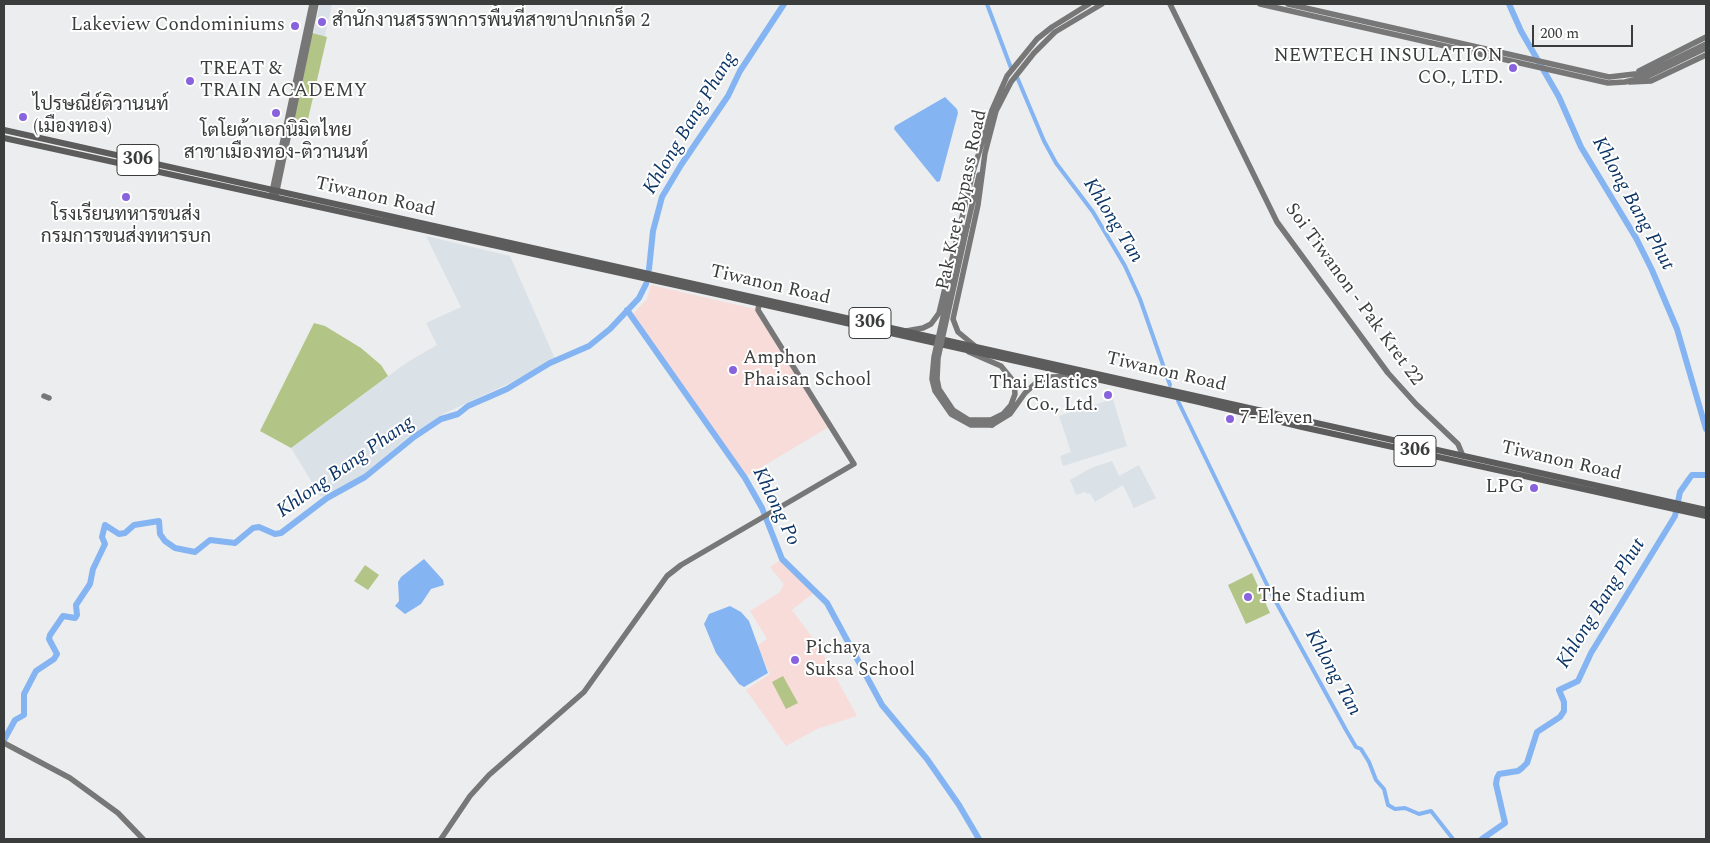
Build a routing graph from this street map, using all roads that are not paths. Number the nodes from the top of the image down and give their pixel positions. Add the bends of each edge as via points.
1 (312, 4) edge
2 (316, 4) edge
3 (1089, 4) edge
4 (1102, 4) edge
5 (1170, 4) edge
6 (1260, 4) edge
7 (1288, 4) edge
8 (1706, 37) edge
9 (1705, 49) edge
10 (1628, 75) junction
11 (4, 130) edge
12 (4, 138) edge
13 (985, 153) junction
14 (978, 155) junction
15 (132, 163) junction
16 (274, 194) junction
17 (965, 227) junction
18 (477, 238) junction
19 (759, 304) junction
20 (939, 310) junction
21 (953, 319) junction
22 (904, 331) junction
23 (977, 348) junction
24 (963, 350) junction
25 (1084, 376) junction
26 (992, 423) junction
27 (1462, 458) junction
28 (1676, 506) junction
29 (1706, 510) edge
30 (1706, 516) edge
31 (6, 743) edge
32 (143, 839) edge
33 (441, 839) edge

1 - 16 main road
2 - 16 main road
3 - 14 main road, Pak Kret Bypass Road via 1052,27 1021,58 1001,89
4 - 13 main road, Pak Kret Bypass Road via 1054,32 1026,62 1004,93
5 - 27 main road, Soi Tiwanon - Pak Kret 22 via 1277,222 1388,374 1458,444
6 - 9 main road via 1608,82 1625,82 1660,72
7 - 10 main road via 1610,76
8 - 10 main road
9 - 10 main road via 1657,68
11 - 15 main road, Tiwanon Road / 306
12 - 15 main road, Tiwanon Road / 306
13 - 17 main road
13 - 21 main road, Pak Kret Bypass Road via 978,205
14 - 17 main road
14 - 20 main road, Pak Kret Bypass Road
15 - 16 main road, Tiwanon Road / 306
16 - 18 main road, Tiwanon Road / 306
17 - 26 main road, bridge via 938,358 937,379 939,389 953,410 969,420
18 - 19 main road, Tiwanon Road / 306
18 - 22 main road, Tiwanon Road / 306
19 - 24 main road, Tiwanon Road / 306
19 - 33 main road via 758,310 854,464 667,576 584,692 489,775 470,796
20 - 21 main road via 945,321
20 - 22 main road, Pak Kret Bypass Road via 932,324
21 - 23 main road, Pak Kret Bypass Road via 958,332
22 - 23 main road, Tiwanon Road / 306
23 - 27 main road, Tiwanon Road / 306
24 - 25 main road, Tiwanon Road / 306
24 - 26 main road via 1001,366 1014,382 1015,394 1011,405
25 - 26 main road via 1038,381 1010,414
25 - 27 main road, Tiwanon Road / 306 via 1302,427
27 - 28 main road, Tiwanon Road / 306
28 - 29 main road, Tiwanon Road / 306
28 - 30 main road, Tiwanon Road / 306
31 - 32 main road via 70,778 118,813

